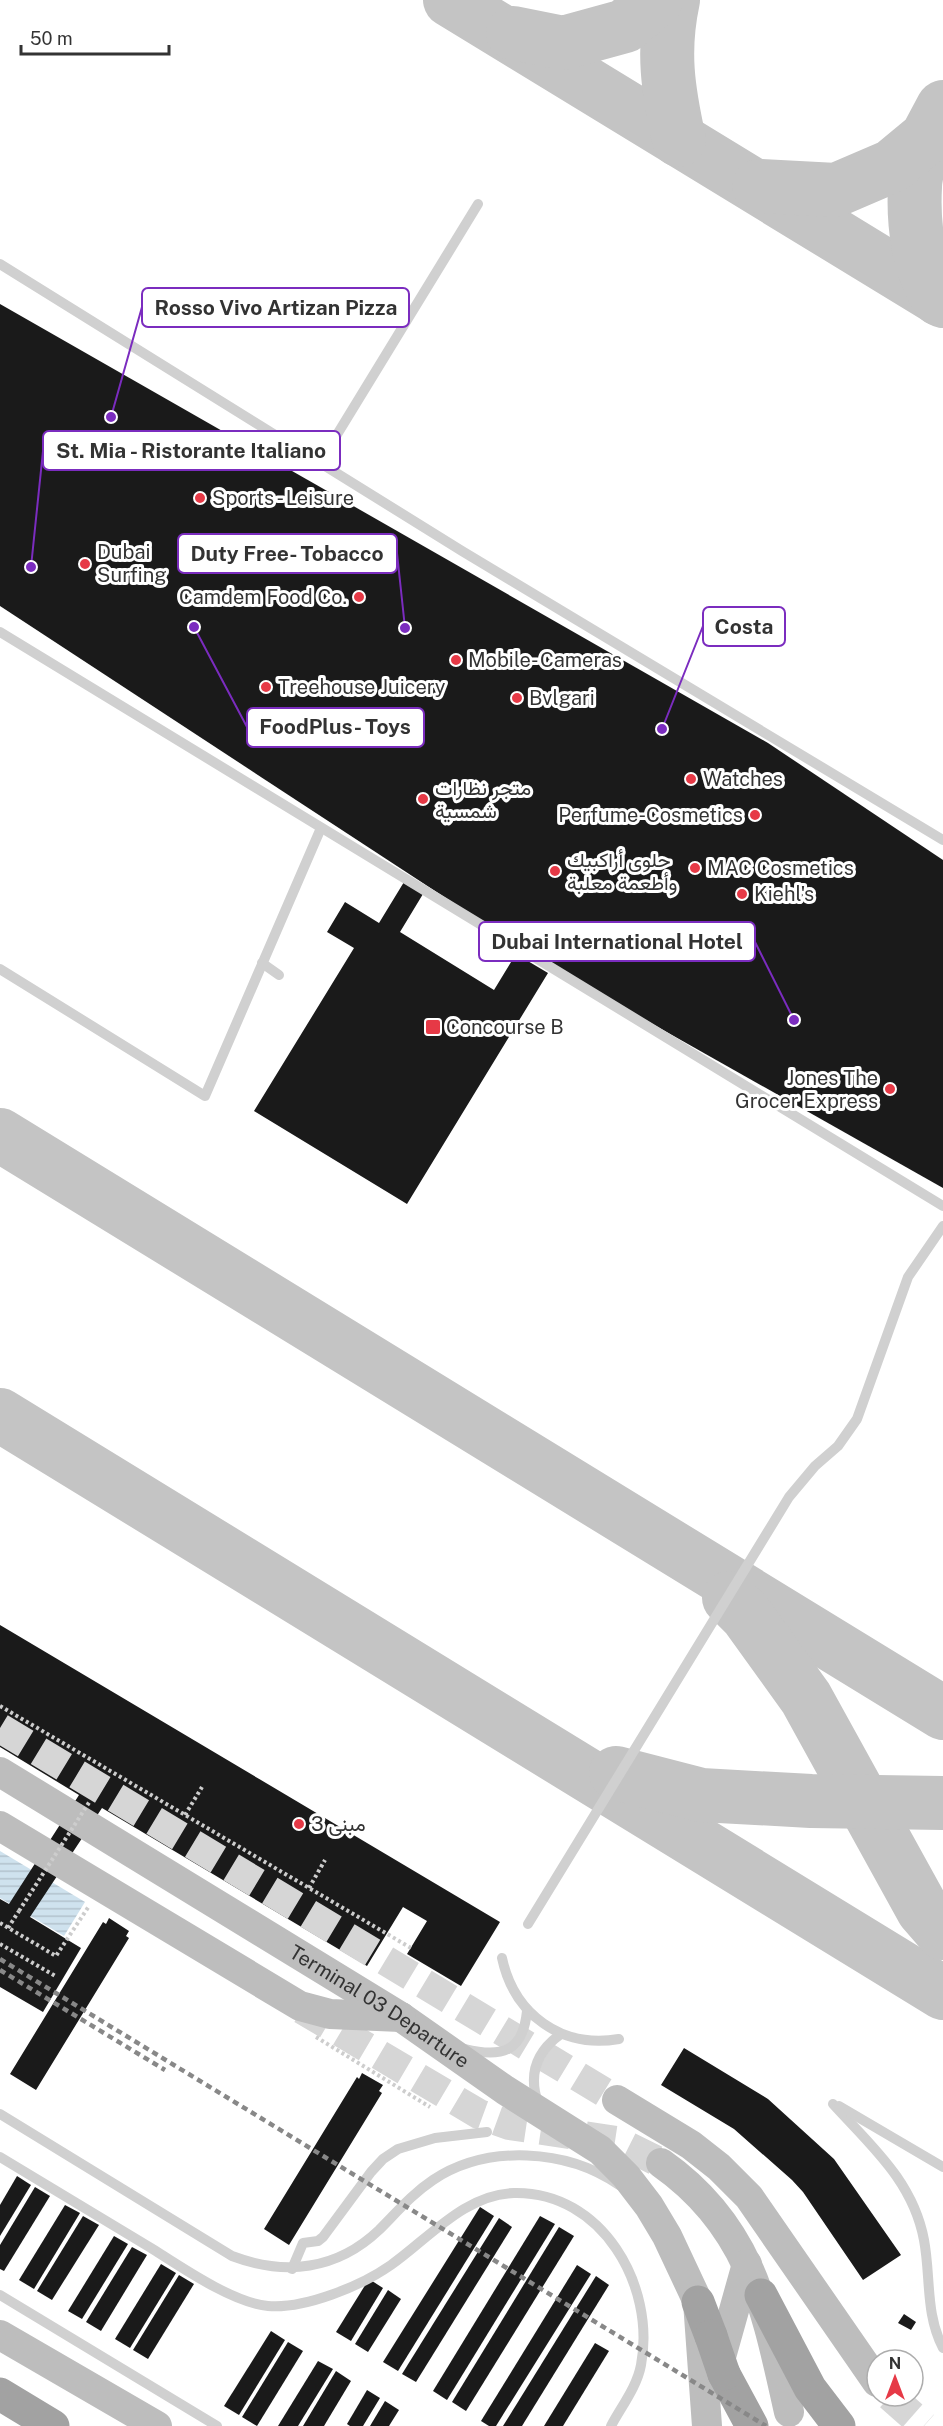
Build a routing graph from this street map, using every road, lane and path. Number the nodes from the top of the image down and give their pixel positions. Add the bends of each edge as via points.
1 (478, 204) dead end
2 (0, 264) edge
3 (319, 464) junction
4 (0, 632) edge
5 (321, 828) junction
6 (943, 840) edge
7 (262, 963) junction
8 (0, 969) edge
9 (279, 975) dead end
10 (943, 1206) edge
11 (943, 1226) edge
12 (0, 1706) edge
13 (0, 1772) edge
14 (202, 1787) dead end
15 (90, 1801) dead end
16 (184, 1815) junction
17 (0, 1826) edge
18 (325, 1860) dead end
19 (309, 1888) junction
20 (93, 1900) dead end
21 (0, 1923) edge
22 (528, 1924) dead end
23 (8, 1928) junction
24 (0, 1944) edge
25 (411, 1948) dead end
26 (501, 1958) dead end
27 (57, 1977) dead end
28 (527, 2011) junction
29 (400, 2017) junction
30 (561, 2034) junction
31 (619, 2039) dead end
32 (438, 2043) junction
33 (617, 2100) tunnel mouth
34 (0, 2114) edge
35 (547, 2115) junction
36 (487, 2132) dead end
37 (697, 2142) junction
38 (0, 2157) edge
39 (661, 2163) tunnel mouth
40 (943, 2167) edge
41 (700, 2193) junction
42 (649, 2206) junction
43 (747, 2264) junction
44 (292, 2269) junction
45 (0, 2295) edge
46 (761, 2295) junction
47 (698, 2302) junction
48 (0, 2335) edge
49 (943, 2348) edge
50 (865, 2366) edge
51 (718, 2381) junction
52 (0, 2394) edge
53 (789, 2412) dead end
54 (53, 2426) edge
55 (157, 2426) edge
56 (216, 2426) edge
57 (611, 2426) edge
58 (707, 2426) edge
59 (752, 2426) edge
60 (839, 2426) edge

1 - 3 lane
2 - 3 lane
3 - 6 lane
4 - 5 lane
5 - 7 lane
5 - 10 lane
7 - 8 lane via 206,1096
7 - 9 lane
11 - 22 lane via 908,1277 857,1419 778,1513
12 - 16 path
13 - 29 main road, Terminal 03 Departure
14 - 16 path
15 - 23 path, bridge
16 - 19 path
17 - 29 main road via 300,2006 330,2014
18 - 19 path
19 - 25 path
20 - 23 path via 56,1956
21 - 23 path
24 - 27 path
26 - 28 lane via 510,1987
28 - 30 lane
28 - 32 lane via 522,2036 500,2054
29 - 32 main road, Terminal 03 Departure
30 - 31 lane via 596,2041
30 - 35 lane via 541,2052 533,2078 539,2104
32 - 35 main road, Terminal 03 Departure
33 - 37 main road
34 - 44 lane via 232,2256
35 - 42 main road, Terminal 03 Departure via 600,2150
36 - 44 lane via 435,2138 398,2149 383,2159 323,2237 303,2243
37 - 41 main road
37 - 50 main road via 762,2214
38 - 57 lane via 210,2284 264,2306 312,2300 374,2276 453,2216 489,2197 513,2193 558,2201 594,2222 609,2239 622,2258 644,2318 640,2368
39 - 41 main road
40 - 49 lane via 833,2104 895,2171 915,2207 925,2242 931,2318
41 - 43 main road via 733,2236
42 - 44 lane via 614,2181 580,2165 543,2156 505,2156 469,2163 434,2179 361,2246 324,2263
42 - 47 main road, Terminal 03 Departure via 668,2236
43 - 46 main road
43 - 51 main road
45 - 56 lane
46 - 53 main road
46 - 60 highway via 810,2388
47 - 51 highway, bridge via 711,2336
47 - 58 main road
48 - 55 main road
51 - 59 highway
52 - 54 highway

